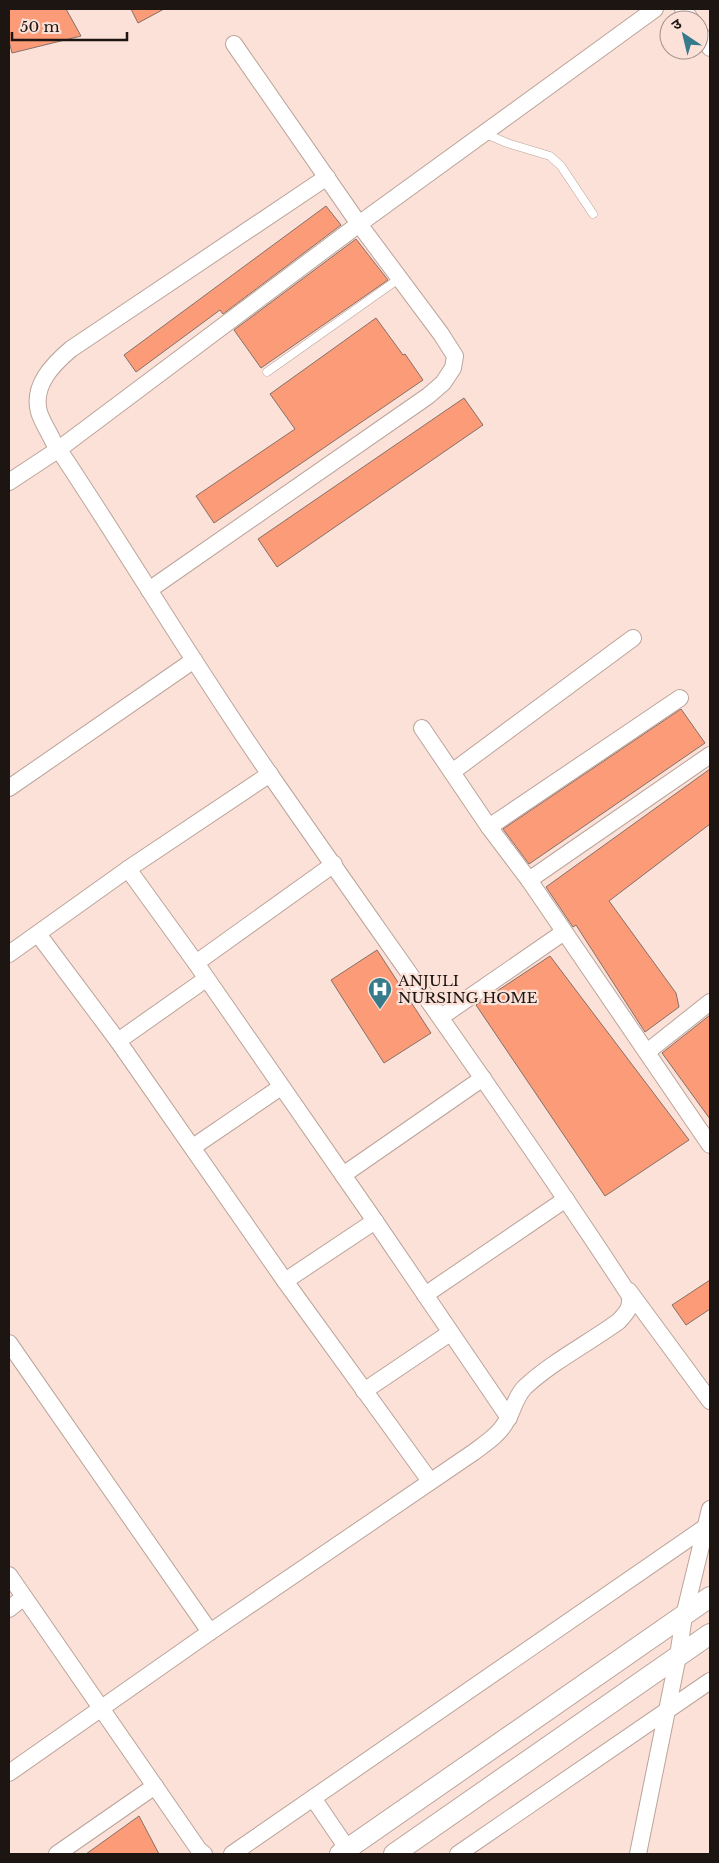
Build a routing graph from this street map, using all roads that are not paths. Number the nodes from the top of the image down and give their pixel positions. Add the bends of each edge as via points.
1 (655, 9) edge
2 (234, 44) dead end
3 (484, 133) junction
4 (326, 177) junction
5 (593, 214) dead end
6 (359, 224) junction
7 (400, 278) junction
8 (267, 372) dead end
9 (59, 449) junction
10 (9, 482) edge
11 (149, 590) junction
12 (633, 638) dead end
13 (194, 660) junction
14 (680, 698) dead end
15 (422, 728) dead end
16 (710, 755) edge
17 (452, 772) junction
18 (270, 774) junction
19 (9, 788) edge
20 (489, 826) junction
21 (334, 864) junction
22 (128, 869) junction
23 (529, 880) junction
24 (564, 932) junction
25 (38, 934) junction
26 (9, 954) edge
27 (196, 962) junction
28 (206, 979) junction
29 (710, 1002) edge
30 (441, 1018) junction
31 (118, 1042) junction
32 (647, 1052) junction
33 (483, 1078) junction
34 (281, 1087) junction
35 (710, 1144) edge
36 (193, 1147) junction
37 (343, 1175) junction
38 (566, 1199) junction
39 (375, 1221) junction
40 (610, 1265) junction
41 (285, 1281) junction
42 (425, 1296) junction
43 (450, 1333) junction
44 (9, 1343) edge
45 (364, 1390) junction
46 (710, 1401) edge
47 (509, 1418) junction
48 (430, 1481) junction
49 (710, 1509) edge
50 (707, 1526) junction
51 (9, 1575) edge
52 (24, 1597) junction
53 (710, 1597) edge
54 (9, 1609) edge
55 (684, 1616) junction
56 (210, 1632) junction
57 (710, 1634) edge
58 (678, 1656) junction
59 (710, 1681) edge
60 (101, 1708) junction
61 (666, 1712) junction
62 (9, 1772) edge
63 (155, 1786) junction
64 (313, 1798) junction
65 (346, 1853) edge
66 (57, 1854) edge
67 (204, 1854) edge
68 (232, 1854) edge
69 (394, 1854) edge
70 (458, 1854) edge
71 (638, 1854) edge

1 - 3 street
2 - 4 street
3 - 5 lane via 507,144 550,156 561,166
3 - 6 street
4 - 6 street
4 - 9 street via 57,361 38,392 39,412
6 - 7 street
6 - 9 street
7 - 8 lane
7 - 11 street via 454,356 453,368 443,383
9 - 10 street
9 - 11 street
11 - 13 street
12 - 17 street
13 - 18 street
13 - 19 street
14 - 20 street
15 - 17 street
16 - 23 street
17 - 20 street
18 - 21 street
18 - 22 street
20 - 23 street
21 - 27 street
21 - 30 street
22 - 25 street
22 - 27 street
23 - 24 street
24 - 30 street
24 - 32 street
25 - 26 street
25 - 31 street
27 - 28 street
28 - 31 street
28 - 34 street
29 - 32 street
30 - 33 street
31 - 36 street
32 - 35 street
33 - 37 street
33 - 38 street
34 - 36 street
34 - 37 street
36 - 41 street
37 - 39 street
38 - 40 street
38 - 42 street
39 - 41 street
39 - 42 street
40 - 46 street
40 - 47 street via 630,1296 628,1312 620,1321 524,1388 515,1400
41 - 45 street
42 - 43 street
43 - 45 street
43 - 47 street
44 - 56 street
45 - 48 street
47 - 48 street via 488,1441
48 - 56 street
49 - 50 street
50 - 55 street
50 - 64 street
51 - 52 street
52 - 54 street
52 - 60 street
53 - 55 street
55 - 58 street
55 - 65 street
56 - 60 street
57 - 58 street
58 - 61 street
58 - 69 street
59 - 61 street
60 - 62 street
60 - 63 street
61 - 70 street
61 - 71 street
63 - 66 street
63 - 67 street
64 - 65 street
64 - 68 street

